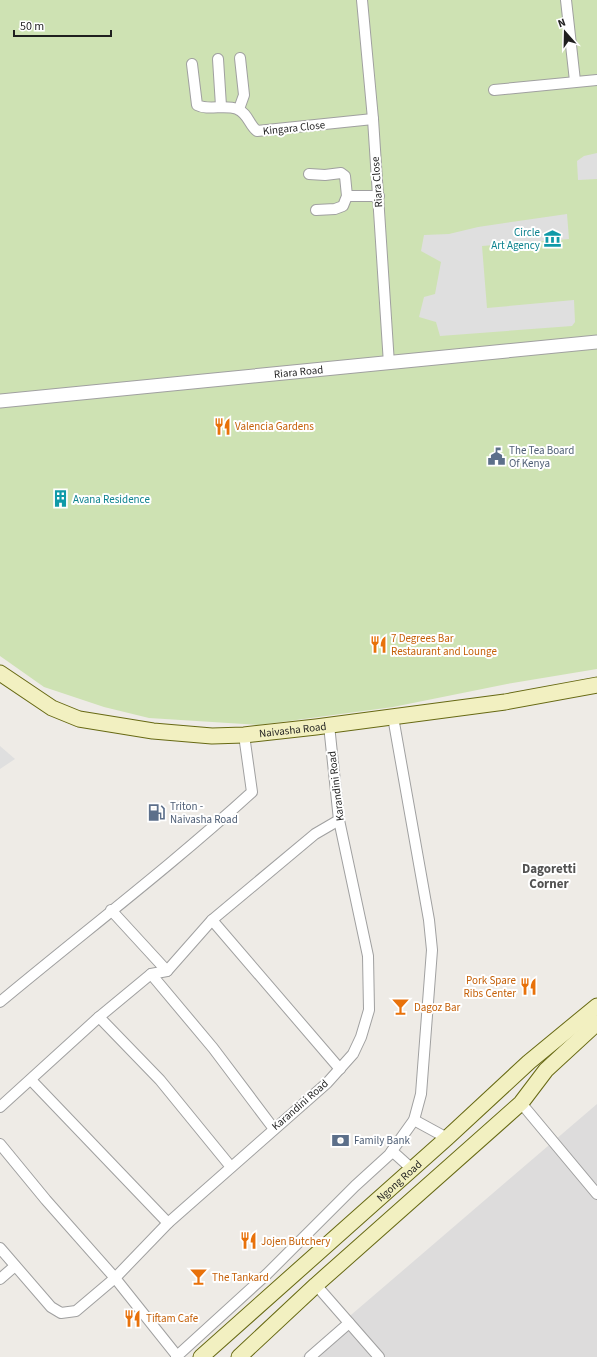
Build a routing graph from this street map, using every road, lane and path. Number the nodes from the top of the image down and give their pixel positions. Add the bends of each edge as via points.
1 (362, 0) edge
2 (566, 0) edge
3 (240, 58) dead end
4 (218, 59) dead end
5 (192, 64) dead end
6 (597, 80) edge
7 (575, 81) junction
8 (494, 90) dead end
9 (221, 106) junction
10 (239, 109) junction
11 (373, 119) junction
12 (309, 174) dead end
13 (347, 196) junction
14 (379, 196) junction
15 (316, 210) dead end
16 (597, 342) edge
17 (389, 364) junction
18 (0, 402) edge
19 (0, 673) edge
20 (597, 685) edge
21 (393, 717) junction
22 (329, 725) junction
23 (244, 735) junction
24 (339, 820) junction
25 (111, 910) junction
26 (212, 920) junction
27 (167, 970) junction
28 (150, 974) junction
29 (0, 1002) edge
30 (597, 1006) edge
31 (99, 1018) junction
32 (597, 1023) edge
33 (340, 1070) junction
34 (31, 1080) junction
35 (521, 1102) junction
36 (0, 1108) edge
37 (414, 1120) junction
38 (274, 1129) junction
39 (447, 1138) junction
40 (0, 1144) edge
41 (392, 1151) junction
42 (231, 1168) junction
43 (412, 1169) junction
44 (597, 1194) edge
45 (168, 1223) junction
46 (0, 1248) edge
47 (15, 1266) junction
48 (115, 1278) junction
49 (0, 1279) edge
50 (316, 1285) junction
51 (349, 1324) junction
52 (177, 1357) edge
53 (201, 1357) edge
54 (239, 1357) edge
55 (310, 1357) edge
56 (379, 1357) edge

1 - 11 street, Riara Close
2 - 7 street
3 - 10 street via 244,95
4 - 9 street
5 - 9 street via 196,103 202,107
6 - 7 street
7 - 8 street
9 - 10 street
10 - 11 street, Kingara Close via 257,132
11 - 14 street, Riara Close
12 - 13 street via 343,174
13 - 14 street
13 - 15 street via 346,202 339,208
14 - 17 street, Riara Close
16 - 17 street, Riara Road
17 - 18 street, Riara Road
19 - 23 main road, Naivasha Road via 52,708 79,720 186,735
20 - 21 main road, Naivasha Road via 505,702
21 - 22 main road, Naivasha Road
21 - 37 street via 432,950 421,1094
22 - 23 main road, Naivasha Road
22 - 24 street, Karandini Road
23 - 25 street via 252,792 191,847
24 - 26 street via 315,834
24 - 33 street, Karandini Road via 368,956 370,998 369,1016 361,1037
25 - 27 street
25 - 29 street
26 - 27 street
26 - 33 street
27 - 28 street
28 - 31 street
28 - 38 street via 213,1048
30 - 39 main road, Ngong Road via 529,1062
31 - 34 street
31 - 42 street via 160,1080
32 - 35 main road, Ngong Road via 546,1070
33 - 38 street, Karandini Road
34 - 36 street
34 - 45 street
35 - 44 street
35 - 50 main road, Ngong Road
37 - 39 street
37 - 41 street
38 - 42 street, Karandini Road
39 - 43 main road, Ngong Road
40 - 48 street
41 - 43 street
41 - 52 street via 267,1274
42 - 45 street, Karandini Road
43 - 53 main road, Ngong Road
45 - 48 street, Karandini Road
46 - 47 street, Karandini Road
47 - 48 street, Karandini Road via 51,1307 61,1313 76,1311
47 - 49 street
48 - 52 street
50 - 51 street
50 - 54 main road, Ngong Road
51 - 55 street
51 - 56 street

